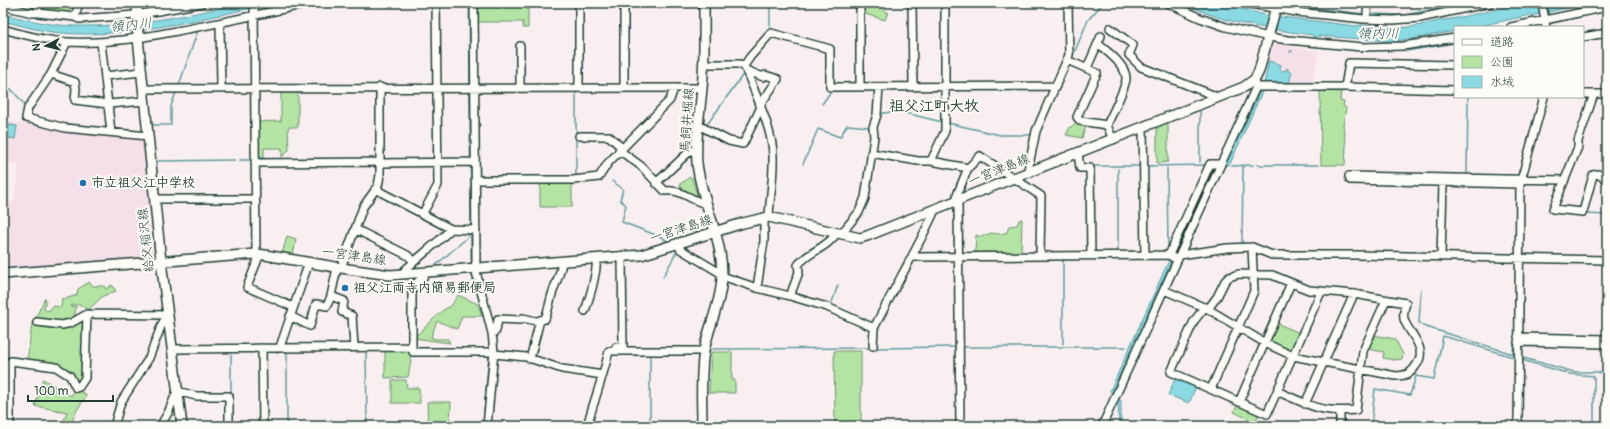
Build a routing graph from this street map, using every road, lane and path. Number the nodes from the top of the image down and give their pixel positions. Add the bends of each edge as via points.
1 (38, 3) edge
2 (79, 3) edge
3 (137, 3) edge
4 (202, 3) edge
5 (254, 3) edge
6 (310, 3) edge
7 (436, 3) edge
8 (474, 3) edge
9 (579, 3) edge
10 (624, 3) edge
11 (704, 3) edge
12 (860, 3) edge
13 (912, 3) edge
14 (946, 3) edge
15 (1068, 3) edge
16 (1168, 3) edge
17 (1245, 3) edge
18 (1368, 3) edge
19 (1490, 3) edge
20 (1542, 3) edge
21 (3, 6) edge
22 (1276, 7) edge
23 (1607, 7) edge
24 (38, 13) junction
25 (1366, 13) dead end
26 (136, 15) junction
27 (254, 15) junction
28 (75, 17) junction
29 (1545, 22) edge
30 (220, 23) junction
31 (1518, 26) edge
32 (1110, 28) dead end
33 (3, 29) edge
34 (1607, 32) edge
35 (1101, 36) dead end
36 (138, 37) junction
37 (1269, 37) junction
38 (1584, 37) edge
39 (1607, 37) edge
40 (1454, 38) edge
41 (1584, 41) edge
42 (67, 42) junction
43 (101, 42) junction
44 (1098, 44) junction
45 (520, 46) dead end
46 (1067, 60) junction
47 (704, 64) junction
48 (1454, 65) edge
49 (745, 68) junction
50 (1087, 68) junction
51 (142, 72) junction
52 (50, 74) junction
53 (105, 76) junction
54 (1259, 85) junction
55 (913, 86) junction
56 (946, 86) junction
57 (1056, 86) junction
58 (255, 87) junction
59 (380, 87) junction
60 (437, 87) junction
61 (472, 87) junction
62 (520, 87) junction
63 (579, 87) junction
64 (624, 87) junction
65 (860, 87) junction
66 (879, 87) junction
67 (1345, 87) junction
68 (221, 88) junction
69 (674, 88) junction
70 (702, 88) junction
71 (143, 89) junction
72 (1454, 90) edge
73 (1584, 94) edge
74 (1594, 94) junction
75 (1607, 94) edge
76 (1544, 98) edge
77 (1215, 99) junction
78 (145, 100) junction
79 (108, 104) junction
80 (761, 106) junction
81 (698, 124) junction
82 (1107, 125) junction
83 (1143, 128) junction
84 (111, 132) junction
85 (148, 136) junction
86 (579, 136) dead end
87 (1113, 140) junction
88 (621, 149) junction
89 (697, 151) junction
90 (871, 153) junction
91 (1078, 153) junction
92 (931, 161) junction
93 (380, 162) junction
94 (438, 162) junction
95 (473, 162) junction
96 (255, 163) junction
97 (1221, 164) junction
98 (968, 168) junction
99 (1030, 172) junction
100 (1013, 178) junction
101 (475, 180) junction
102 (1564, 180) junction
103 (1607, 180) edge
104 (1521, 182) junction
105 (656, 183) junction
106 (1443, 183) junction
107 (375, 190) junction
108 (155, 199) junction
109 (255, 200) junction
110 (959, 201) junction
111 (707, 204) junction
112 (935, 210) junction
113 (422, 215) junction
114 (767, 217) junction
115 (355, 229) junction
116 (451, 229) junction
117 (473, 230) junction
118 (716, 232) junction
119 (839, 234) junction
120 (680, 244) junction
121 (1252, 248) junction
122 (258, 254) junction
123 (1144, 255) junction
124 (622, 256) junction
125 (958, 256) junction
126 (1040, 256) junction
127 (1091, 256) junction
128 (912, 257) junction
129 (1174, 257) junction
130 (1441, 257) junction
131 (597, 258) junction
132 (1519, 258) junction
133 (1607, 260) edge
134 (162, 261) junction
135 (414, 261) junction
136 (562, 261) junction
137 (309, 262) junction
138 (339, 268) junction
139 (475, 268) junction
140 (423, 272) junction
141 (406, 273) junction
142 (3, 274) edge
143 (1253, 274) junction
144 (722, 275) junction
145 (1291, 283) junction
146 (757, 288) junction
147 (1164, 290) junction
148 (1321, 292) junction
149 (1354, 294) junction
150 (330, 296) junction
151 (790, 296) junction
152 (1386, 300) junction
153 (293, 307) junction
154 (1206, 308) junction
155 (585, 311) dead end
156 (87, 314) junction
157 (168, 316) junction
158 (290, 316) junction
159 (37, 322) dead end
160 (540, 322) junction
161 (1238, 327) junction
162 (874, 328) junction
163 (492, 333) junction
164 (1607, 339) edge
165 (1518, 340) junction
166 (1264, 343) junction
167 (1607, 344) edge
168 (873, 346) dead end
169 (280, 347) junction
170 (354, 347) junction
171 (412, 347) junction
172 (172, 348) junction
173 (262, 348) junction
174 (609, 351) junction
175 (704, 351) junction
176 (494, 353) junction
177 (1292, 356) junction
178 (530, 359) junction
179 (1324, 362) junction
180 (6, 363) edge
181 (1361, 369) junction
182 (603, 375) junction
183 (1211, 389) junction
184 (177, 391) junction
185 (1277, 391) junction
186 (1239, 402) junction
187 (1305, 404) junction
188 (1340, 411) junction
189 (10, 426) edge
190 (114, 426) edge
191 (160, 426) edge
192 (182, 426) edge
193 (229, 426) edge
194 (263, 426) edge
195 (487, 426) edge
196 (587, 426) edge
197 (702, 426) edge
198 (960, 426) edge
199 (1102, 426) edge
200 (1340, 426) edge
201 (1518, 426) edge

1 - 24 street
2 - 28 street
3 - 26 main road, 給父稲沢線
4 - 26 street
5 - 27 street
6 - 27 street
7 - 60 street
8 - 61 street
9 - 63 street
10 - 64 street
11 - 47 main road, 馬飼井堀線
12 - 65 street
13 - 55 street
14 - 56 street
15 - 46 street
16 - 37 street via 1226,27
17 - 22 street
18 - 25 street
19 - 22 street via 1406,20 1364,19 1296,12
20 - 29 street
21 - 24 street
22 - 37 main road
23 - 29 street
24 - 28 street
26 - 28 street via 79,19
26 - 36 main road, 給父稲沢線
27 - 30 street
27 - 58 street
29 - 31 street
30 - 36 street
30 - 68 street
32 - 77 street via 1133,44 1129,55 1141,67 1212,95
33 - 42 street
34 - 38 street
35 - 44 street
36 - 43 street
36 - 51 main road, 給父稲沢線
37 - 40 street via 1362,47 1404,46
37 - 54 main road via 1259,71
39 - 41 street
42 - 43 street
42 - 52 street
43 - 53 street
44 - 50 street
44 - 82 street via 1111,54 1125,71 1126,79
45 - 62 street
46 - 50 street
46 - 57 street
47 - 49 street via 739,64
47 - 70 main road, 馬飼井堀線
48 - 67 street via 1349,63
49 - 65 street via 750,57 772,33 830,49 830,87
49 - 80 street
49 - 80 street via 763,77 765,75 778,80
50 - 82 street via 1097,73 1077,117 1080,121
51 - 53 street
51 - 71 main road, 給父稲沢線
52 - 79 street via 75,82 75,100
52 - 84 street via 28,108 26,118 65,128
53 - 79 street
54 - 67 street
54 - 77 main road, 一宮津島線 via 1244,87
54 - 97 street
55 - 56 street
55 - 66 street
56 - 57 street
56 - 92 street via 945,131
57 - 99 street via 1036,131 1028,170
58 - 59 street
58 - 68 street
58 - 96 street
59 - 60 street
59 - 93 street
60 - 61 street
60 - 94 street
61 - 62 street
61 - 95 street
62 - 63 street
63 - 64 street
64 - 69 street
65 - 66 street
66 - 90 street
67 - 72 street
68 - 71 street
69 - 70 street
69 - 88 street via 670,100
70 - 81 main road, 馬飼井堀線
71 - 78 main road, 給父稲沢線
73 - 74 street
74 - 75 street
74 - 102 street via 1578,147
76 - 104 street
77 - 83 main road, 一宮津島線
78 - 79 street
78 - 85 main road, 給父稲沢線
79 - 84 street
80 - 81 street via 742,144 728,141
80 - 114 street via 773,155
81 - 89 main road, 馬飼井堀線
82 - 87 street
83 - 87 main road, 一宮津島線
83 - 123 street
84 - 85 street
85 - 108 main road, 給父稲沢線
86 - 88 street via 609,136
87 - 91 main road, 一宮津島線
88 - 101 street via 599,177 573,180
88 - 105 street
89 - 105 street via 690,151
89 - 111 main road, 馬飼井堀線 via 701,185
90 - 92 street
90 - 119 street via 865,198 859,212
91 - 99 main road, 一宮津島線
91 - 127 street via 1080,168 1090,168
92 - 98 street
93 - 94 street
93 - 96 street
93 - 107 street via 380,175
94 - 95 street
94 - 113 street via 438,185
95 - 101 street
96 - 109 street
97 - 129 street
97 - 129 street via 1210,164
98 - 100 street via 980,156
98 - 110 street via 957,195
99 - 100 main road, 一宮津島線
100 - 110 main road, 一宮津島線
100 - 126 street via 1041,196
101 - 117 street
102 - 103 street via 1553,209 1583,212 1593,175 1598,174
102 - 104 street
104 - 106 street
104 - 106 street via 1349,176 1350,180
104 - 132 street
105 - 111 street via 665,191 674,190
106 - 130 street
107 - 113 street
107 - 115 street via 363,207
108 - 109 street
108 - 134 main road, 給父稲沢線
109 - 122 street
110 - 112 main road, 一宮津島線
110 - 125 street
111 - 118 main road, 馬飼井堀線
112 - 119 main road, 一宮津島線 via 860,238
112 - 128 street
113 - 116 street
114 - 118 main road, 一宮津島線
114 - 119 main road, 一宮津島線
114 - 146 street
115 - 135 street
115 - 138 street
116 - 117 street
116 - 135 street
117 - 139 street
118 - 120 main road, 一宮津島線
118 - 144 main road, 馬飼井堀線
119 - 151 street via 822,248 804,257 798,265 799,272
120 - 124 main road, 一宮津島線 via 653,252
120 - 144 street via 680,249
121 - 129 street via 1227,248
121 - 130 street via 1272,255
121 - 143 street
122 - 134 main road, 一宮津島線
122 - 137 main road, 一宮津島線
122 - 153 street via 247,287
123 - 127 street
123 - 129 street
124 - 131 main road, 一宮津島線
124 - 174 street via 623,347 610,347
125 - 126 street
125 - 128 street
125 - 198 street
126 - 127 street
128 - 162 street
129 - 147 street
130 - 132 street
131 - 136 main road, 一宮津島線
131 - 155 street via 593,289
132 - 133 street
132 - 165 street
134 - 142 main road, 一宮津島線
134 - 157 main road, 給父稲沢線
135 - 141 street via 405,270
136 - 139 main road, 一宮津島線
136 - 160 street via 550,307 545,319
137 - 138 main road, 一宮津島線
137 - 153 street
138 - 141 main road, 一宮津島線 via 380,274
138 - 150 street
139 - 140 main road, 一宮津島線
139 - 163 street
140 - 141 main road, 一宮津島線
140 - 171 street via 424,276 412,286
143 - 145 street via 1272,275
143 - 154 street via 1229,277
143 - 161 street via 1254,291
144 - 146 street
144 - 175 main road, 馬飼井堀線
145 - 148 street
145 - 166 street
146 - 151 street
147 - 154 street
147 - 199 street
148 - 149 street
148 - 177 street
149 - 152 street
149 - 179 street
150 - 158 street via 327,306 316,304 310,326
150 - 170 street via 344,301 342,312 352,316
151 - 162 street via 827,307
152 - 181 street via 1363,351
152 - 181 street via 1406,303 1404,318 1418,343 1419,361 1410,373 1402,376
153 - 158 street
154 - 161 street
154 - 183 street via 1194,322 1172,372
156 - 157 street
156 - 159 street via 71,324
156 - 180 street via 85,378 79,387 76,388 70,376 56,367 11,361
157 - 172 main road, 給父稲沢線
157 - 190 street via 162,324 149,358 120,402
158 - 169 street
160 - 163 street via 523,318 498,319 496,331
160 - 178 street
161 - 166 street
161 - 183 street
162 - 168 street
163 - 176 street
164 - 165 street
165 - 167 street
165 - 201 street
166 - 177 street
166 - 186 street
169 - 170 street
169 - 173 street
170 - 171 street
171 - 176 street via 413,352
172 - 173 street
172 - 184 main road, 給父稲沢線
173 - 194 street
174 - 175 street
174 - 182 street
175 - 197 main road, 馬飼井堀線
176 - 178 street
176 - 195 street
177 - 179 street
177 - 185 street
178 - 182 street via 562,369
179 - 181 street
179 - 187 street
180 - 189 street
181 - 188 street via 1356,410
182 - 196 street
183 - 186 street
184 - 191 street
184 - 192 main road, 給父稲沢線
184 - 193 street via 196,396 229,396
185 - 186 street via 1267,414
185 - 187 street
187 - 188 street
188 - 200 street

